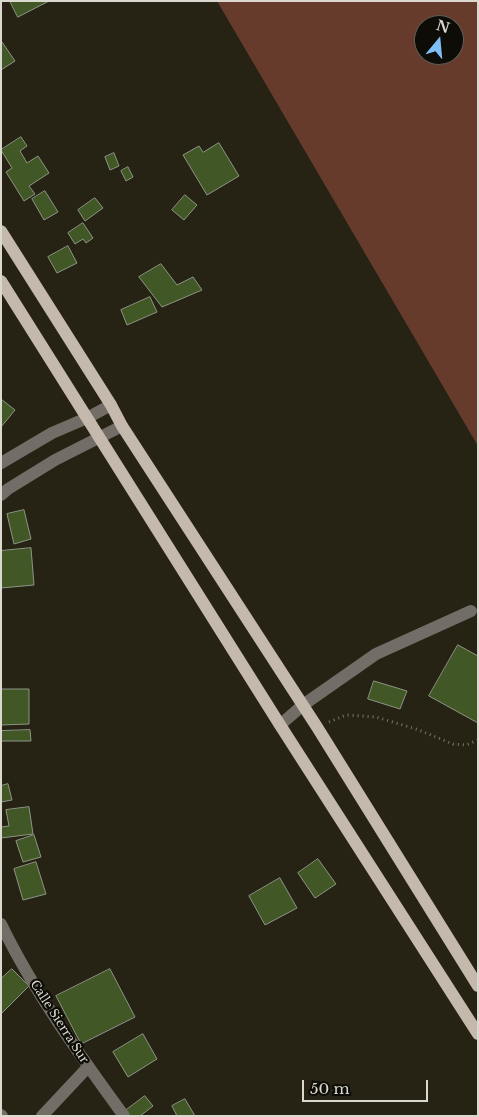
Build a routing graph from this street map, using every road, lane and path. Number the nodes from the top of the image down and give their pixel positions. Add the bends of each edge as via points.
1 (1, 231) edge
2 (1, 281) edge
3 (112, 405) junction
4 (87, 418) junction
5 (122, 426) junction
6 (100, 438) junction
7 (1, 463) edge
8 (1, 495) edge
9 (470, 611) dead end
10 (303, 705) junction
11 (280, 725) junction
12 (317, 727) junction
13 (478, 740) edge
14 (1, 924) edge
15 (478, 986) edge
16 (478, 1034) edge
17 (88, 1067) junction
18 (42, 1116) edge
19 (124, 1116) edge

1 - 3 main road
2 - 4 main road
3 - 4 street
3 - 5 main road
4 - 6 main road
4 - 7 street via 52,433
5 - 6 street
5 - 10 main road
6 - 8 street via 54,460
6 - 11 main road
9 - 10 street via 376,654
10 - 11 street
10 - 12 main road
11 - 16 main road
12 - 13 path via 346,715 376,717 453,744 466,745
12 - 15 main road
14 - 17 street, Calle Sierra Sur via 18,958
17 - 18 street
17 - 19 street, Calle Sierra Sur

